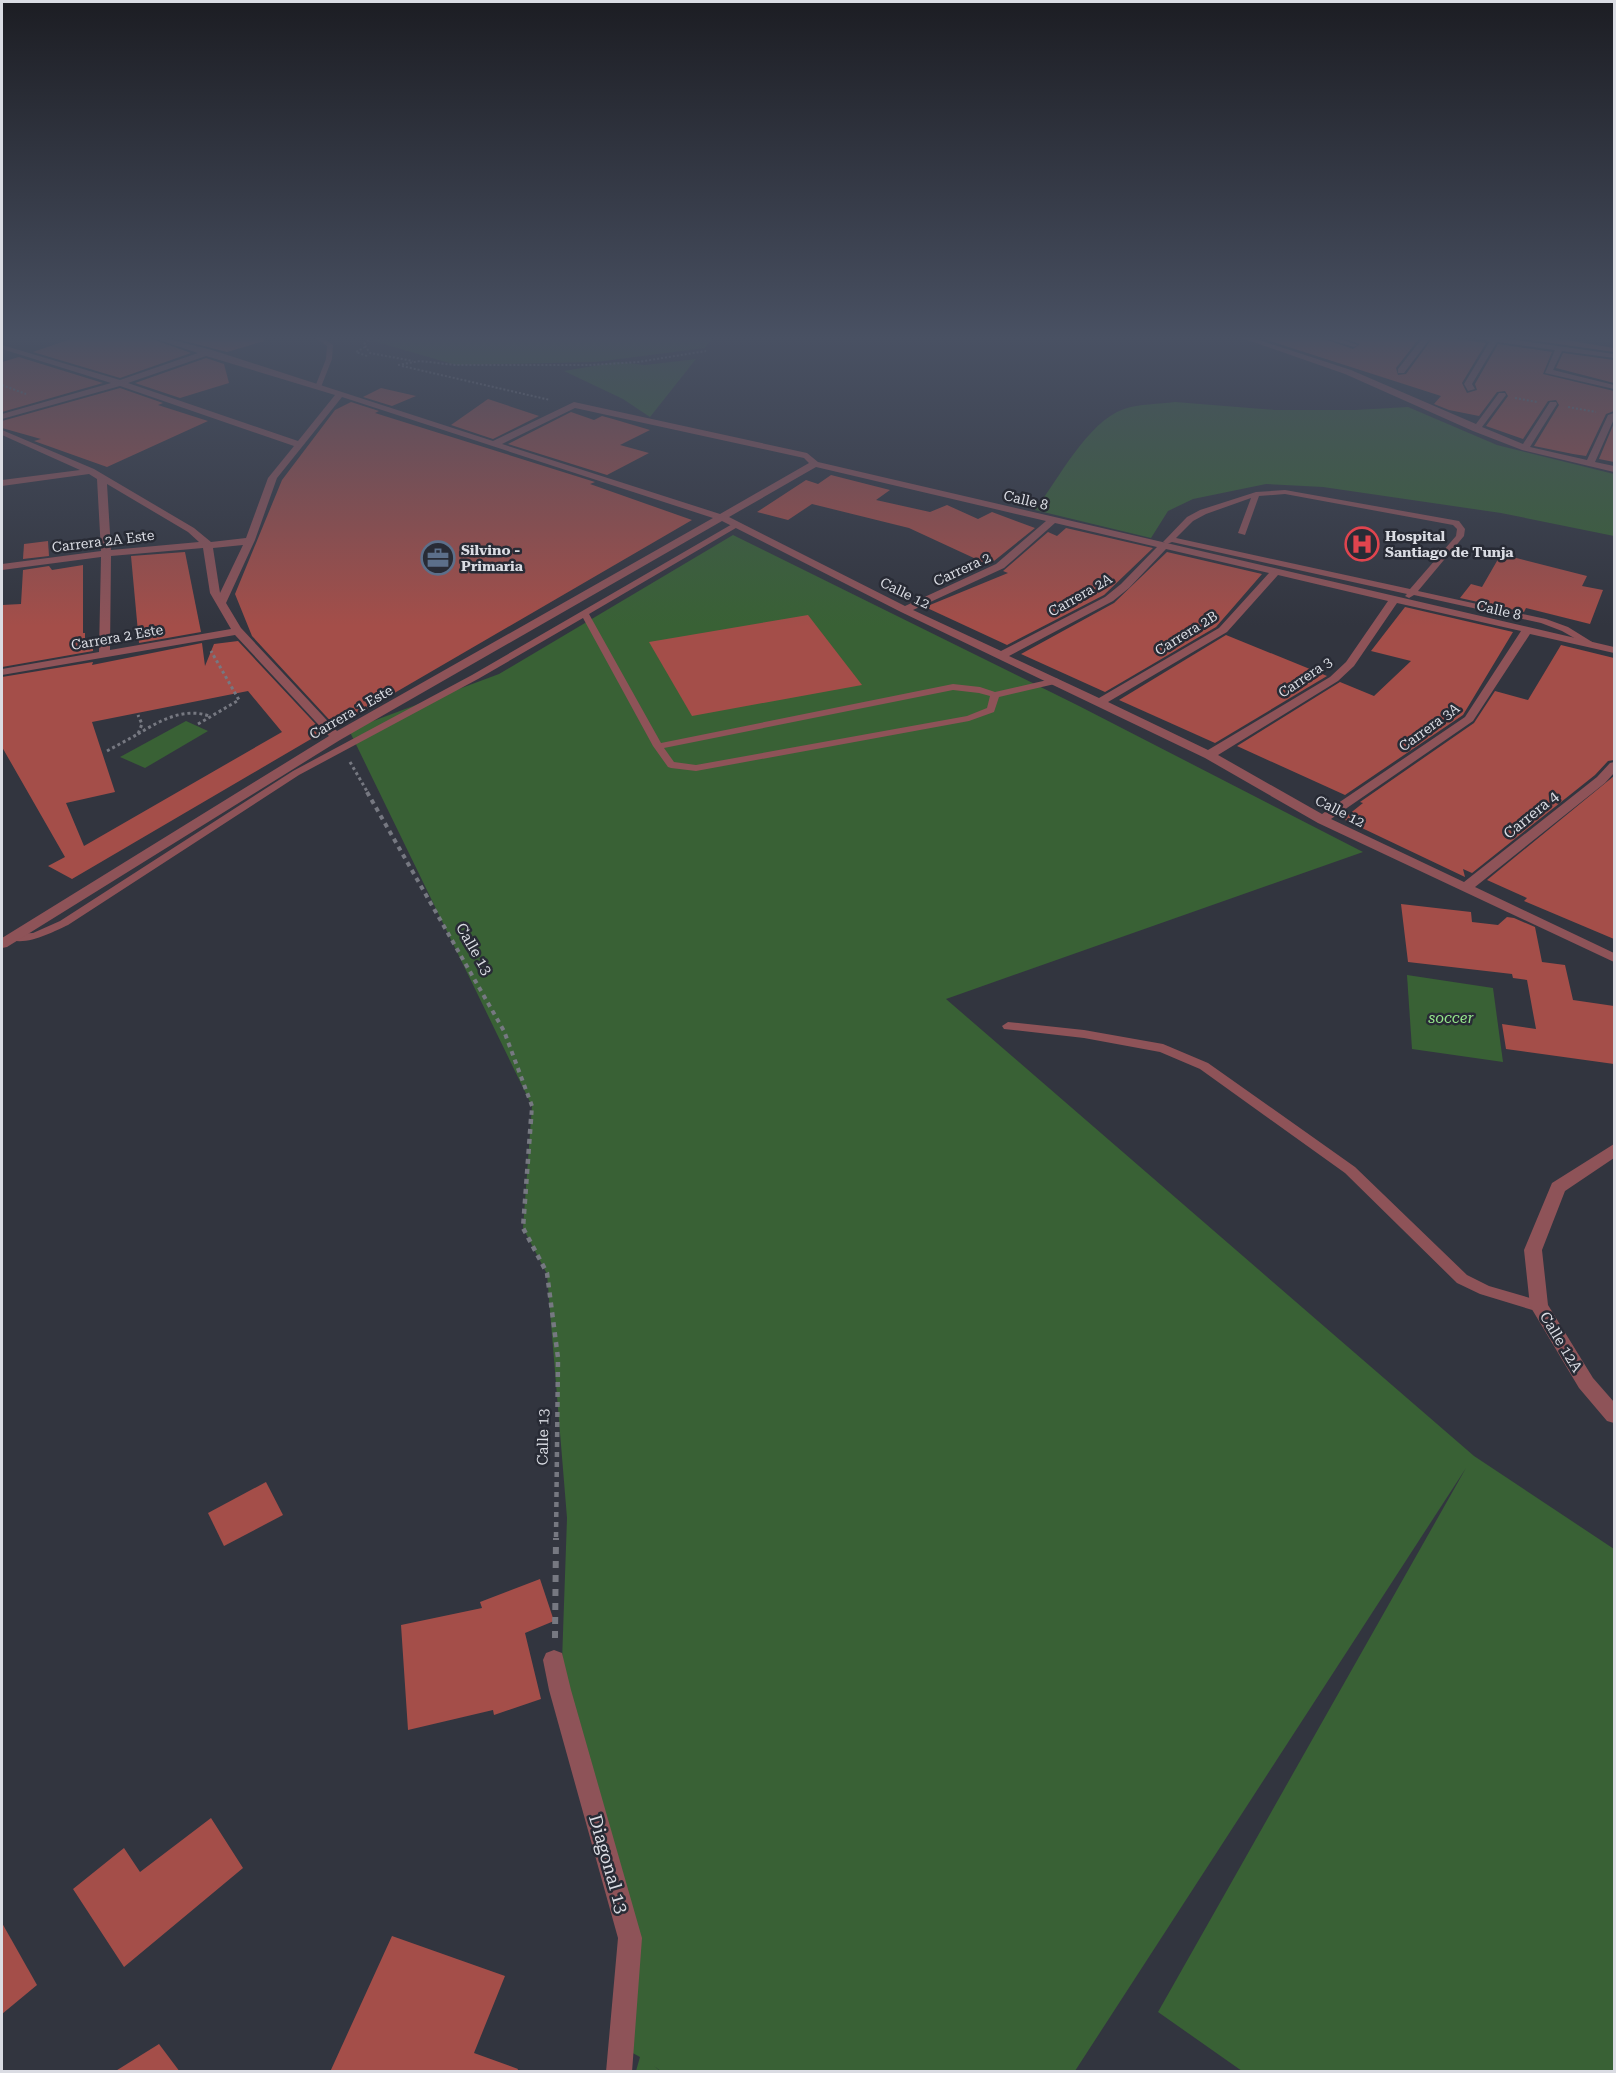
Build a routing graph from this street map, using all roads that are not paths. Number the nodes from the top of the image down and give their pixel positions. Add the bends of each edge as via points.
1 (4, 433) edge
2 (266, 433) edge
3 (307, 433) edge
4 (459, 433) edge
5 (517, 433) edge
6 (701, 433) edge
7 (1486, 433) edge
8 (1535, 433) edge
9 (1604, 433) edge
10 (298, 444) junction
11 (494, 444) junction
12 (1525, 448) junction
13 (1590, 463) junction
14 (815, 464) junction
15 (1614, 469) edge
16 (91, 471) junction
17 (102, 478) junction
18 (2, 483) edge
19 (1256, 494) junction
20 (723, 518) junction
21 (1052, 520) junction
22 (737, 525) junction
23 (1242, 533) dead end
24 (250, 540) junction
25 (1167, 542) junction
26 (207, 543) junction
27 (106, 553) junction
28 (2, 567) edge
29 (1275, 572) junction
30 (1412, 592) junction
31 (1399, 601) junction
32 (220, 606) junction
33 (905, 610) junction
34 (584, 613) junction
35 (1527, 630) junction
36 (237, 631) junction
37 (1593, 645) junction
38 (1614, 650) edge
39 (104, 654) junction
40 (1002, 655) junction
41 (2, 672) edge
42 (1056, 681) junction
43 (994, 695) junction
44 (1100, 702) junction
45 (339, 742) junction
46 (658, 746) junction
47 (1209, 755) junction
48 (1614, 766) edge
49 (1322, 820) junction
50 (1465, 888) junction
51 (7, 940) edge
52 (1614, 957) edge
53 (1008, 1026) dead end
54 (1614, 1150) edge
55 (1539, 1306) junction
56 (1614, 1415) edge
57 (554, 1660) road end
58 (619, 2072) edge

1 - 16 street
2 - 10 street
3 - 10 street
4 - 11 street, Calle 12
5 - 11 street, Calle 8
6 - 14 street, Calle 8 via 807,456
7 - 12 street
8 - 12 street
9 - 13 street
10 - 24 street via 273,478
11 - 20 street, Calle 12
12 - 13 street
13 - 15 street
14 - 20 street, Carrera 1 Este
14 - 21 street, Calle 8
16 - 17 street
16 - 18 street
17 - 26 street
17 - 27 street
19 - 23 lane
19 - 25 lane via 1190,519
19 - 30 lane via 1298,493 1456,523 1461,529 1460,536
20 - 22 street, Calle 12
20 - 45 street, Carrera 1 Este
21 - 25 street, Calle 8
21 - 33 street, Carrera 2 via 1000,566
22 - 33 street, Calle 12
22 - 34 lane
24 - 26 street, Carrera 2A Este
24 - 32 street
25 - 29 street, Calle 8
25 - 30 lane
25 - 40 street, Carrera 2A via 1109,599
26 - 27 street, Carrera 2A Este
26 - 32 street
27 - 28 street, Carrera 2A Este
27 - 39 street
29 - 31 street, Calle 8
29 - 44 street, Carrera 2B via 1223,630
30 - 31 lane
30 - 37 lane via 1543,621
31 - 35 street, Calle 8
31 - 47 street, Carrera 3 via 1334,679
32 - 36 street
33 - 40 street, Calle 12
34 - 45 lane via 475,677
34 - 46 lane
35 - 37 street, Calle 8
35 - 49 street, Carrera 3A via 1469,719
36 - 39 street, Carrera 2 Este
36 - 45 street
37 - 38 street, Calle 8
39 - 41 street, Carrera 2 Este
40 - 42 street, Calle 12
42 - 43 lane
42 - 44 street, Calle 12
43 - 46 lane via 953,687
43 - 46 lane via 991,710 969,718 696,768 671,765
44 - 47 street, Calle 12
45 - 51 street, Carrera 1 Este
47 - 49 street, Calle 12
48 - 50 street, Carrera 4
49 - 50 street, Calle 12
50 - 52 street, Calle 12
53 - 55 lane via 1163,1048 1204,1066 1350,1170 1462,1279
54 - 55 street, Calle 12A via 1558,1187 1533,1250
55 - 56 street, Calle 12A via 1586,1383
57 - 58 street, Diagonal 13 via 630,1938

